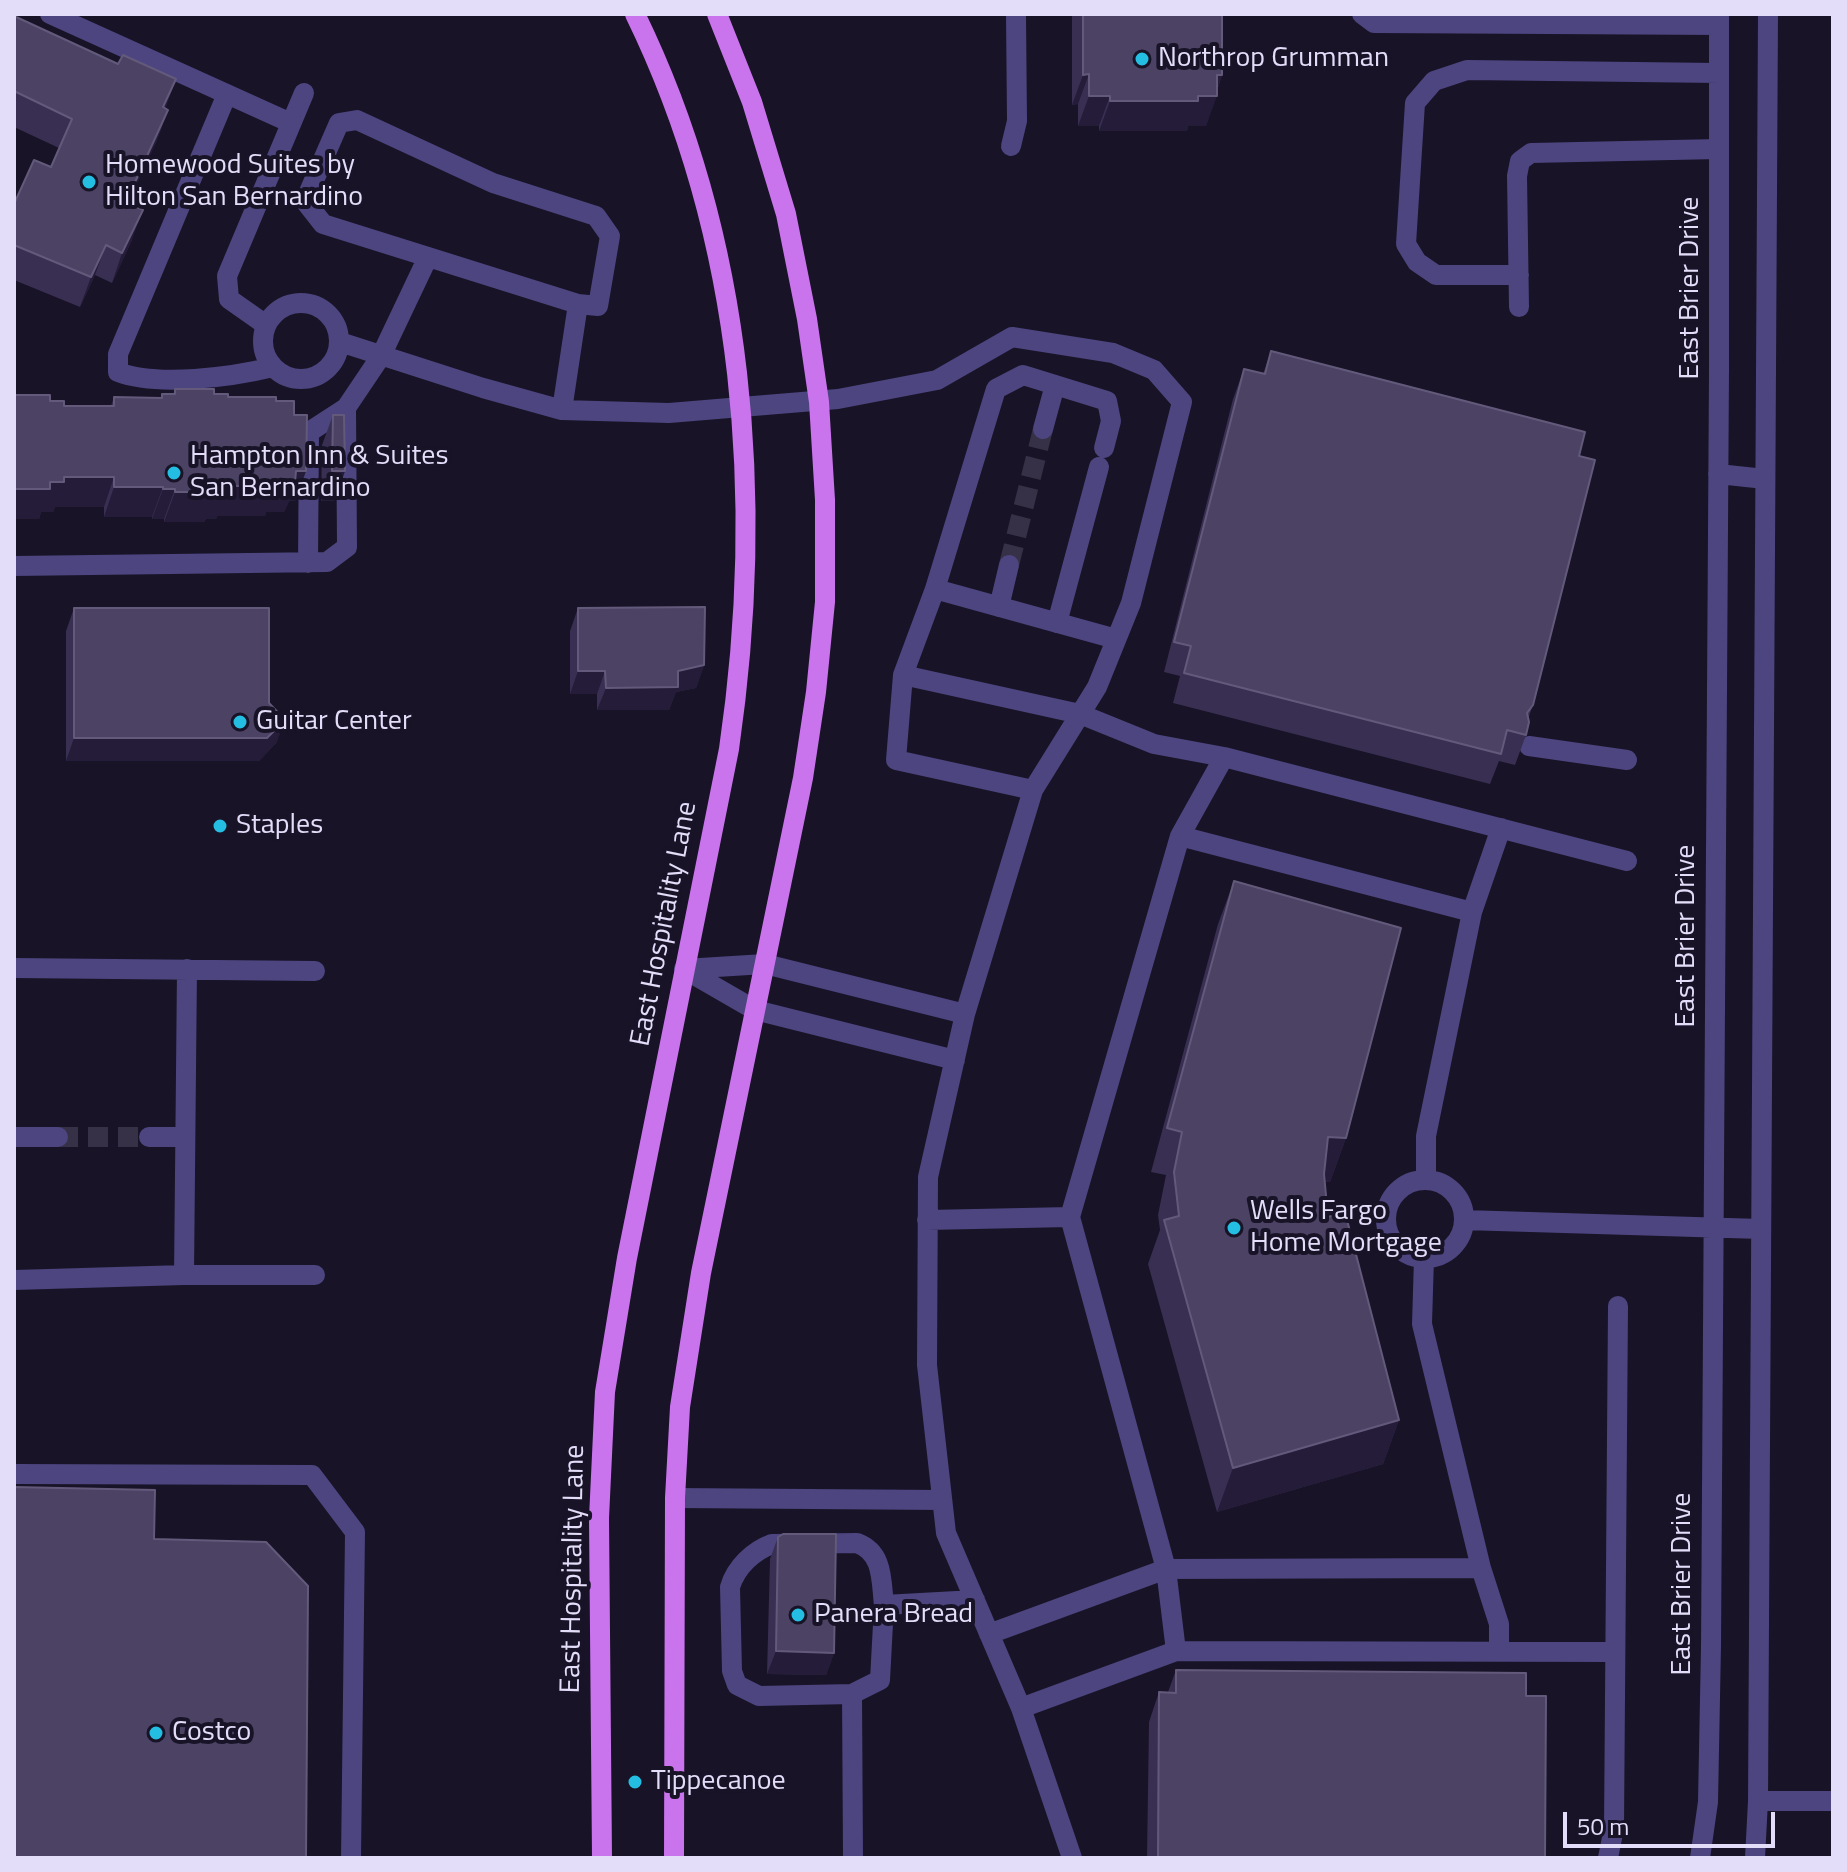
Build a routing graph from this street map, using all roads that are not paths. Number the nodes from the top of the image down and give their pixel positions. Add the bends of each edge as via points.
1 (50, 14) edge
2 (635, 14) edge
3 (717, 14) edge
4 (1016, 14) edge
5 (1362, 14) edge
6 (1768, 14) edge
7 (1719, 20) edge
8 (1628, 22) edge
9 (1719, 73) junction
10 (304, 93) dead end
11 (227, 94) junction
12 (291, 123) junction
13 (1011, 146) dead end
14 (1719, 149) junction
15 (428, 257) junction
16 (1519, 275) junction
17 (578, 304) junction
18 (1519, 307) dead end
19 (266, 325) junction
20 (340, 342) junction
21 (381, 356) junction
22 (273, 367) junction
23 (1055, 385) junction
24 (819, 402) junction
25 (741, 407) junction
26 (346, 408) junction
27 (562, 410) junction
28 (1043, 429) tunnel mouth
29 (1718, 474) junction
30 (1765, 479) junction
31 (308, 563) junction
32 (1009, 565) tunnel mouth
33 (14, 566) edge
34 (935, 589) junction
35 (999, 607) junction
36 (1057, 623) junction
37 (1116, 639) junction
38 (903, 675) junction
39 (1080, 714) junction
40 (1529, 746) edge
41 (1224, 757) junction
42 (1627, 760) dead end
43 (1033, 790) junction
44 (1501, 828) junction
45 (1180, 836) junction
46 (1627, 861) dead end
47 (1472, 912) junction
48 (765, 964) junction
49 (14, 968) edge
50 (187, 969) junction
51 (684, 969) junction
52 (315, 971) dead end
53 (755, 1010) junction
54 (965, 1014) junction
55 (955, 1060) junction
56 (14, 1137) edge
57 (58, 1137) tunnel mouth
58 (149, 1137) tunnel mouth
59 (185, 1137) junction
60 (1426, 1179) junction
61 (1070, 1217) junction
62 (927, 1220) junction
63 (1464, 1220) junction
64 (1712, 1228) junction
65 (1761, 1229) junction
66 (1424, 1258) junction
67 (184, 1275) junction
68 (315, 1275) dead end
69 (14, 1280) edge
70 (1618, 1306) dead end
71 (14, 1474) edge
72 (675, 1498) junction
73 (942, 1500) junction
74 (1481, 1568) junction
75 (1166, 1569) junction
76 (975, 1600) junction
77 (884, 1605) junction
78 (989, 1634) junction
79 (1176, 1651) junction
80 (1499, 1651) junction
81 (1614, 1652) junction
82 (852, 1694) junction
83 (1021, 1708) junction
84 (1758, 1801) junction
85 (1833, 1801) edge
86 (351, 1858) edge
87 (602, 1858) edge
88 (674, 1858) edge
89 (853, 1858) edge
90 (1072, 1858) edge
91 (1608, 1858) edge
92 (1700, 1858) edge
93 (1755, 1858) edge

1 - 11 street
2 - 25 main road, East Hospitality Lane via 684,131 713,230
3 - 24 main road via 752,102 786,214
4 - 13 street via 1017,121
5 - 8 street via 1374,23
6 - 30 street
7 - 8 street
7 - 9 street, East Brier Drive
9 - 14 street, East Brier Drive
9 - 16 street via 1467,70 1434,81 1415,103 1406,244 1417,262 1436,275
10 - 12 street
11 - 12 street
11 - 22 street via 118,354 118,372 137,379 238,375
12 - 19 street via 227,276 229,299
14 - 16 street via 1531,153 1520,161 1517,176
14 - 29 street, East Brier Drive
15 - 17 street
15 - 17 street via 323,224 305,201 339,123 357,120 493,183 596,216 610,236 598,306
15 - 21 street
16 - 18 street
17 - 27 street
19 - 20 street via 275,313 303,302 329,315
19 - 22 street via 263,340
20 - 21 street
20 - 22 street via 336,357 315,378 300,380
21 - 26 street
21 - 27 street
23 - 28 street
23 - 34 street via 1023,375 996,389
23 - 36 street via 1107,401 1111,421
24 - 25 street
24 - 37 street via 937,380 1012,337 1113,353 1154,370 1182,402 1131,603
24 - 48 main road via 825,602 803,778
25 - 27 street via 669,413
25 - 51 main road, East Hospitality Lane via 746,590 737,691
26 - 31 street via 309,432
26 - 31 street via 347,547 327,562
29 - 30 street
29 - 64 street, East Brier Drive
30 - 65 street
31 - 33 street
32 - 35 street
34 - 35 street
34 - 38 street
35 - 36 street
36 - 37 street
37 - 39 street
38 - 39 street
38 - 43 street via 896,760
39 - 41 street via 1154,744
39 - 43 street
40 - 42 street
41 - 44 street
41 - 45 street
43 - 54 street
44 - 46 street
44 - 47 street
45 - 47 street
45 - 61 street
47 - 60 street via 1426,1136
48 - 51 street
48 - 53 main road
48 - 54 street
49 - 50 street
50 - 52 street
50 - 59 street
51 - 53 street
51 - 87 main road, East Hospitality Lane via 605,1392 599,1518
53 - 55 street
53 - 72 main road via 690,1335
54 - 55 street
55 - 62 street via 928,1177
56 - 57 street
58 - 59 street
59 - 67 street
60 - 63 street via 1453,1192
60 - 66 street via 1398,1190 1386,1217 1396,1246
61 - 62 street
61 - 75 street
62 - 73 street via 927,1365
63 - 64 street
63 - 66 street via 1452,1247
64 - 65 street
64 - 92 street, East Brier Drive via 1708,1802
65 - 84 street
66 - 74 street via 1422,1324
67 - 68 street
67 - 69 street
70 - 81 street
71 - 86 street via 312,1475 355,1532
72 - 73 street
72 - 88 main road
73 - 76 street via 946,1533
74 - 75 street
74 - 80 street via 1499,1624
75 - 78 street
75 - 79 street
76 - 77 street
76 - 78 street
77 - 82 street via 880,1680
77 - 82 street via 880,1564 857,1543 772,1544 750,1556 733,1578 732,1671 737,1685 759,1696
78 - 83 street
79 - 80 street
79 - 83 street
80 - 81 street
81 - 91 street via 1614,1828
82 - 89 street
83 - 90 street
84 - 85 street
84 - 93 street

